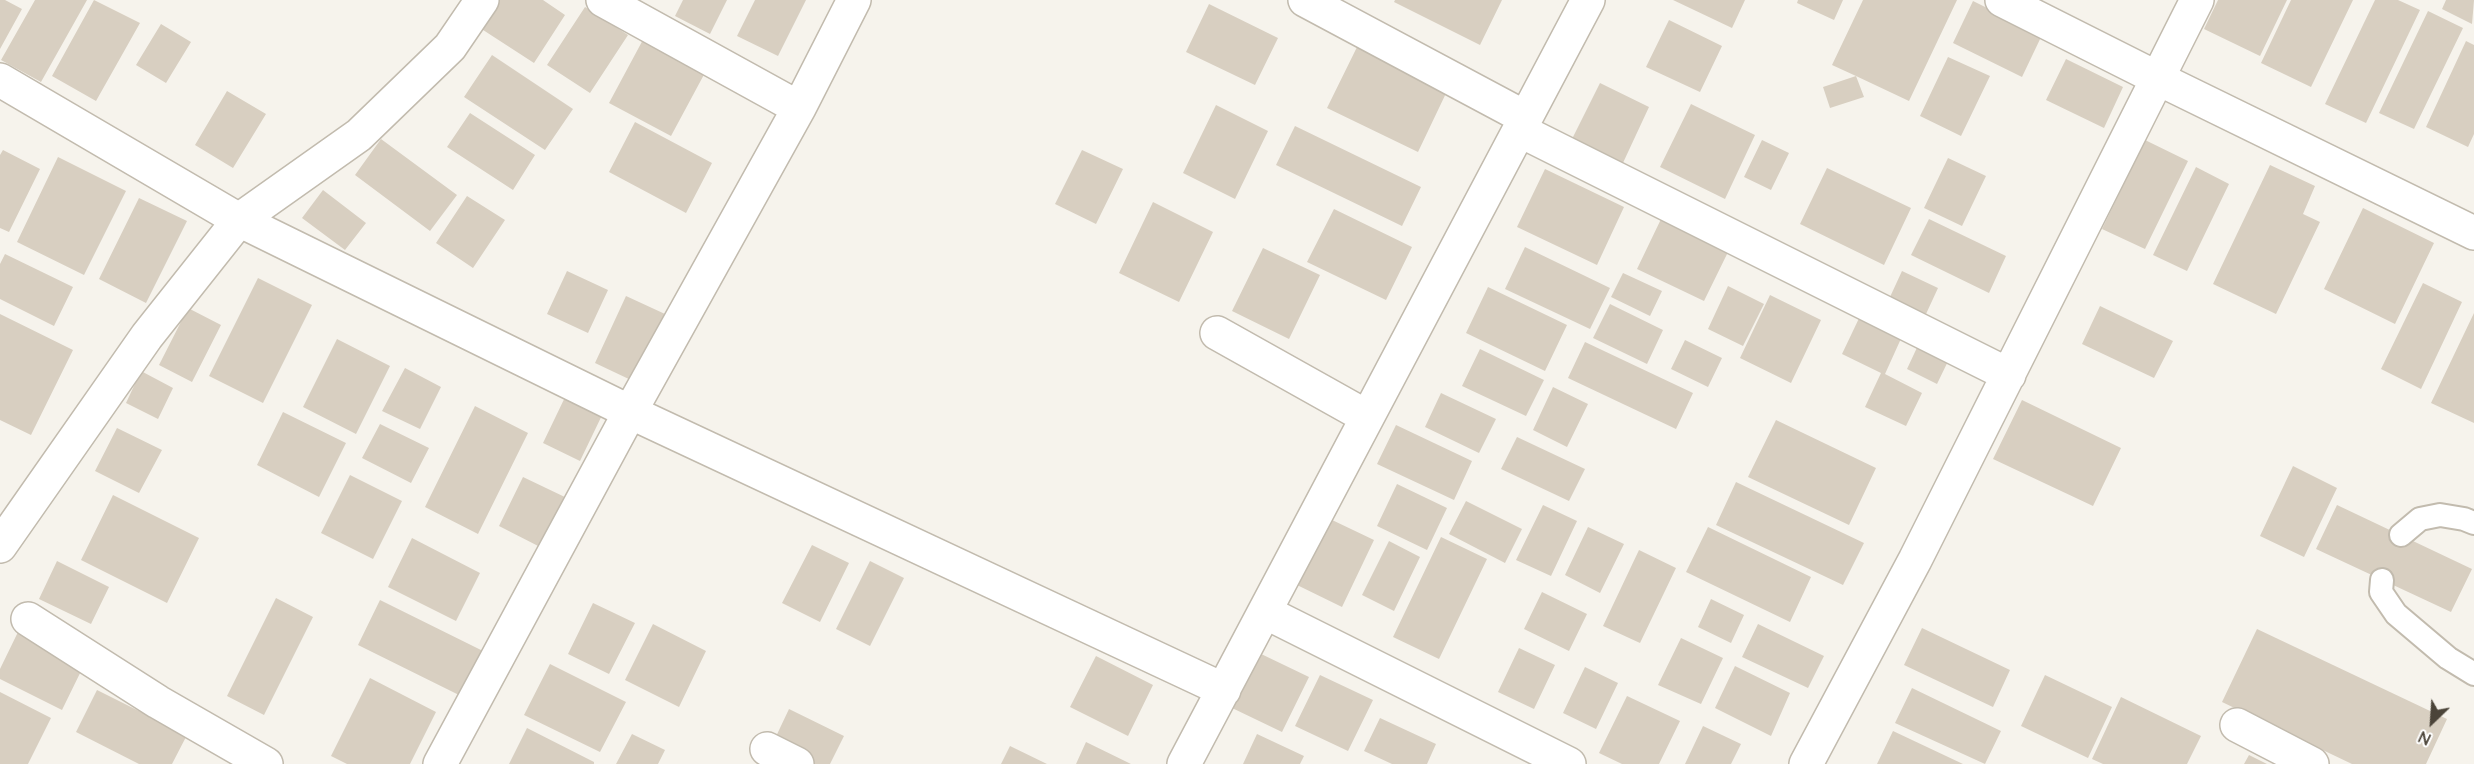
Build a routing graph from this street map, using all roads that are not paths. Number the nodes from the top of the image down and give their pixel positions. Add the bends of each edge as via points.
1 (482, 0) edge
2 (603, 0) edge
3 (854, 0) edge
4 (1305, 0) edge
5 (1588, 0) edge
6 (2002, 0) edge
7 (2197, 0) edge
8 (2157, 78) junction
9 (0, 80) edge
10 (799, 108) junction
11 (1523, 124) junction
12 (239, 220) junction
13 (2474, 233) edge
14 (1217, 333) dead end
15 (2010, 375) junction
16 (630, 412) junction
17 (1367, 417) junction
18 (2474, 523) edge
19 (2402, 535) dead end
20 (0, 546) edge
21 (2382, 580) dead end
22 (1265, 612) junction
23 (28, 620) dead end
24 (2474, 675) edge
25 (1224, 690) junction
26 (2237, 725) dead end
27 (767, 749) dead end
28 (266, 764) edge
29 (440, 764) edge
30 (796, 764) edge
31 (1184, 764) edge
32 (1569, 764) edge
33 (1806, 764) edge
34 (2313, 764) edge

1 - 12 street via 450,47 359,135
2 - 10 street
3 - 10 street
4 - 11 street
5 - 11 street
6 - 8 street
7 - 8 street
8 - 13 street
8 - 15 street
9 - 12 street
10 - 16 street
11 - 15 street
11 - 17 street
12 - 16 street
12 - 20 street via 147,336
14 - 17 street
15 - 33 street
16 - 25 street
16 - 29 street
17 - 22 street
18 - 19 lane via 2440,515 2420,519
21 - 24 lane via 2380,592 2396,614
22 - 25 street
22 - 32 street
23 - 28 street
25 - 31 street
26 - 34 street
27 - 30 street

